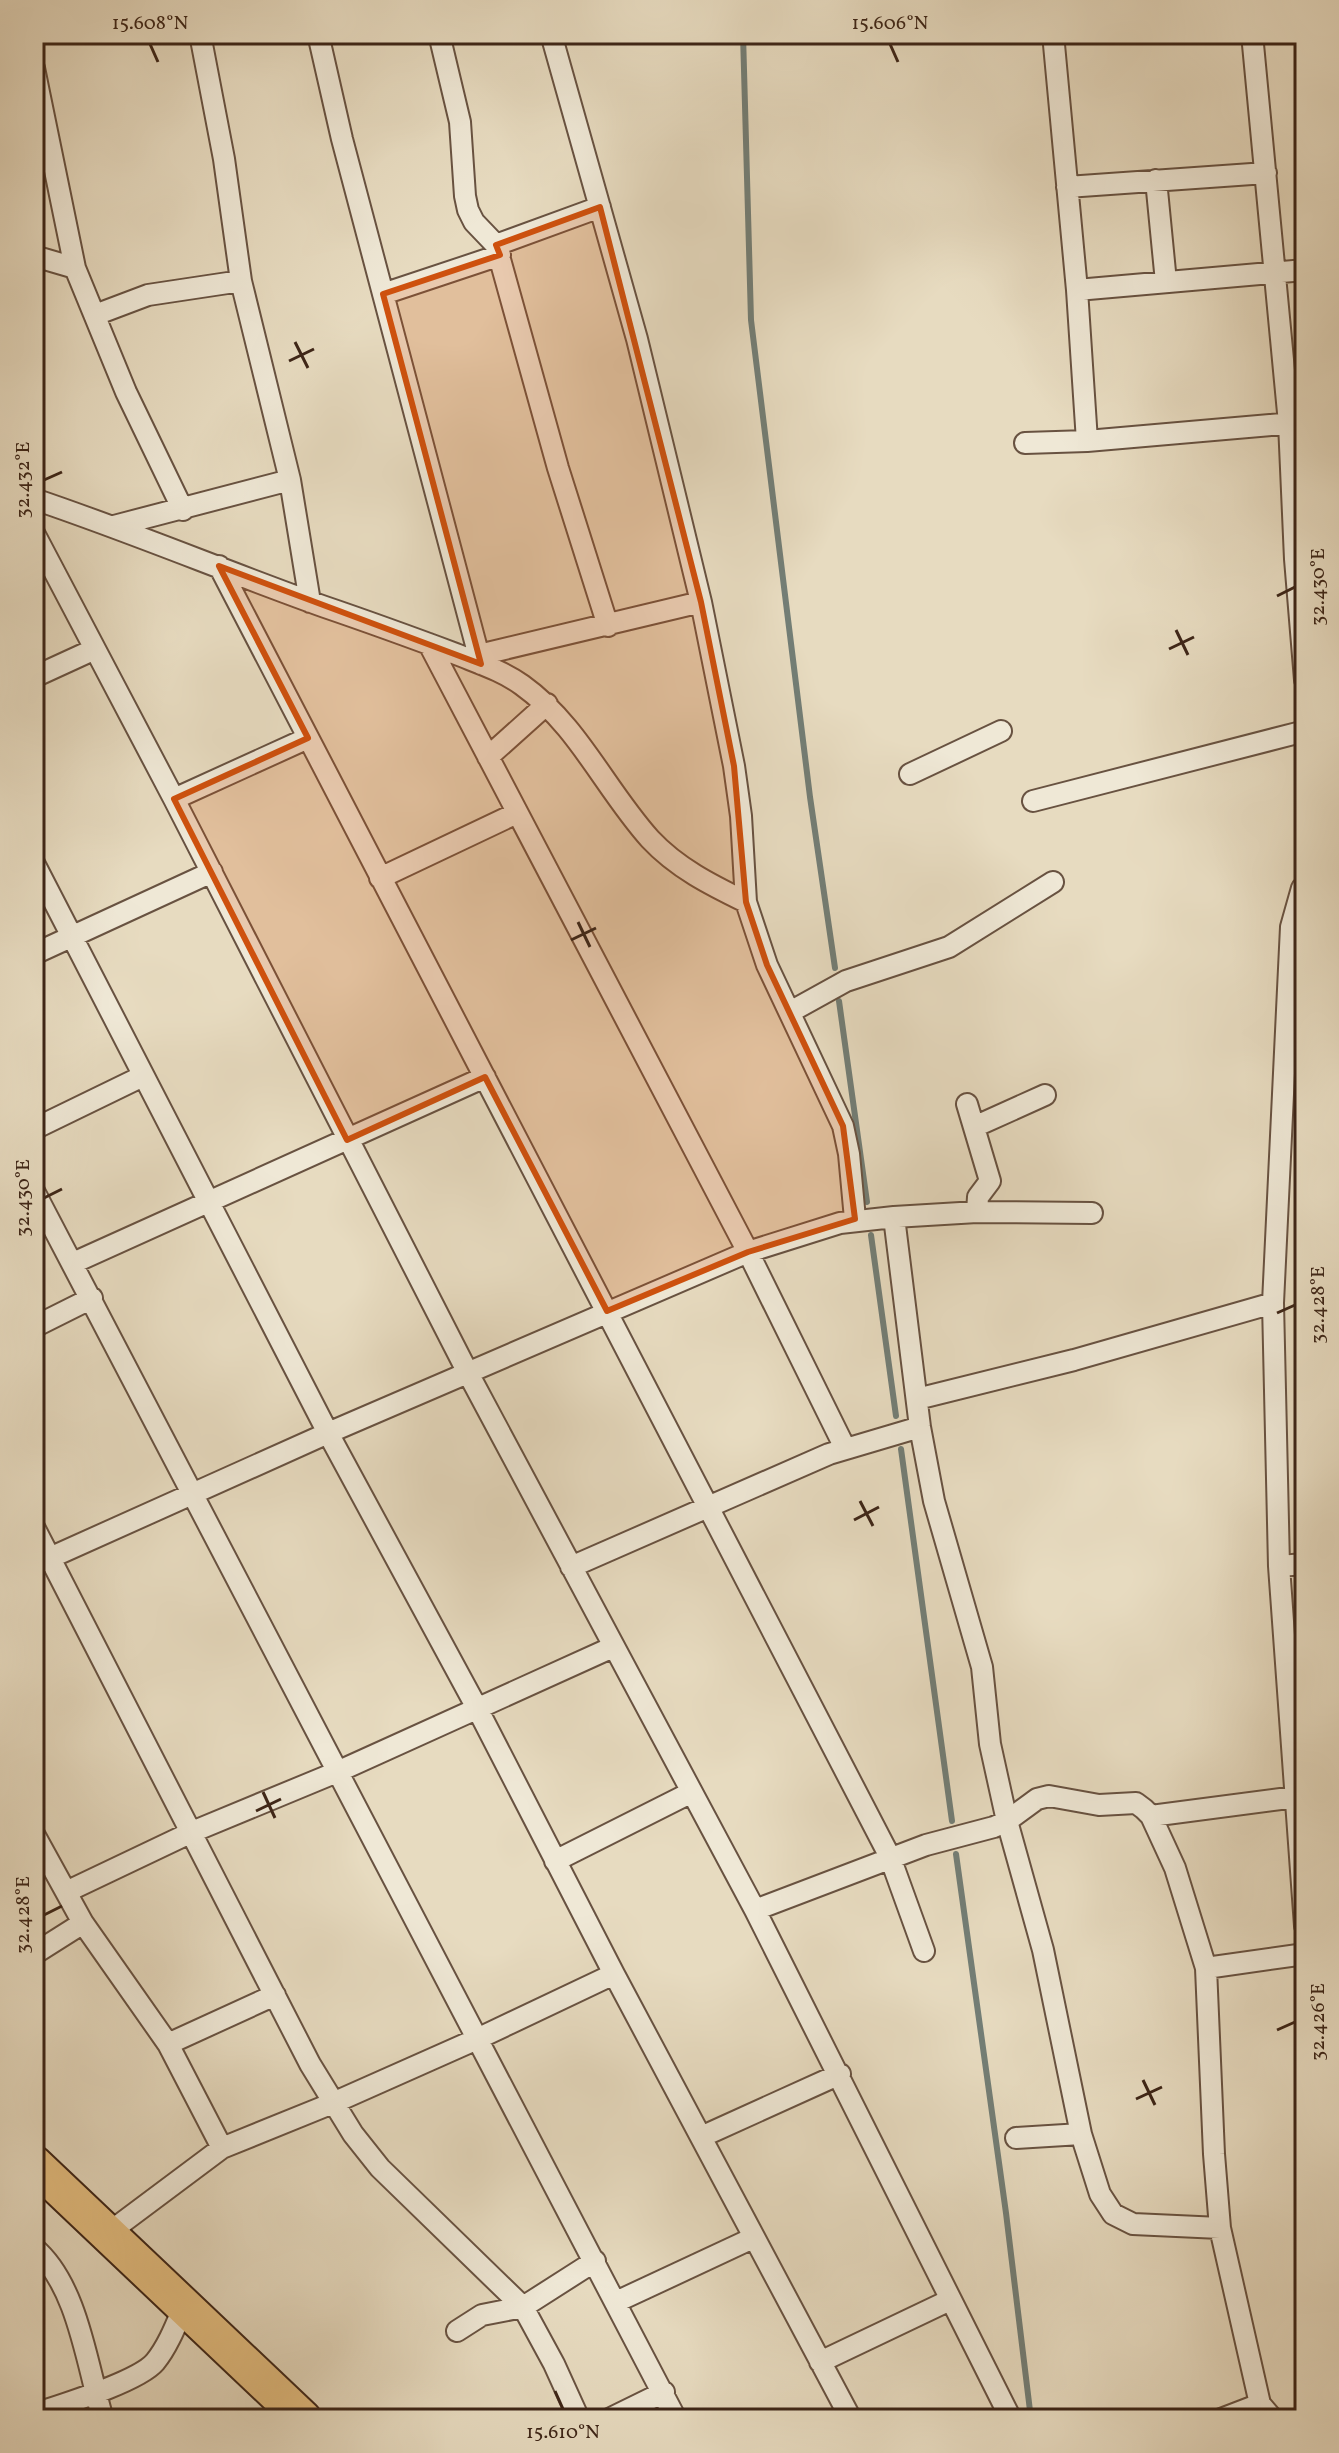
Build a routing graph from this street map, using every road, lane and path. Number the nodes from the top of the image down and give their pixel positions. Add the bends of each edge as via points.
1 (200, 34) edge
2 (318, 34) edge
3 (439, 34) edge
4 (551, 34) edge
5 (1053, 34) edge
6 (1252, 34) edge
7 (34, 68) edge
8 (1266, 173) junction
9 (1156, 180) junction
10 (1067, 187) junction
11 (600, 207) junction
12 (498, 250) junction
13 (34, 256) edge
14 (75, 268) junction
15 (1305, 270) edge
16 (1276, 273) junction
17 (241, 281) junction
18 (1166, 282) junction
19 (1077, 290) junction
20 (383, 294) junction
21 (95, 315) junction
22 (1297, 423) edge
23 (1087, 441) junction
24 (1025, 443) dead end
25 (290, 480) junction
26 (34, 499) edge
27 (183, 510) junction
28 (114, 526) junction
29 (34, 533) edge
30 (219, 566) junction
31 (310, 602) junction
32 (701, 602) junction
33 (608, 626) junction
34 (429, 644) junction
35 (95, 649) junction
36 (480, 660) junction
37 (34, 677) edge
38 (1305, 680) edge
39 (547, 704) junction
40 (1001, 731) dead end
41 (1305, 731) edge
42 (308, 738) junction
43 (488, 757) junction
44 (910, 774) dead end
45 (174, 799) junction
46 (1033, 801) dead end
47 (517, 813) junction
48 (34, 863) edge
49 (212, 872) junction
50 (380, 878) junction
51 (1053, 882) dead end
52 (1304, 883) edge
53 (746, 902) junction
54 (71, 936) junction
55 (34, 954) edge
56 (790, 1012) junction
57 (143, 1076) junction
58 (485, 1077) junction
59 (1045, 1095) dead end
60 (967, 1104) dead end
61 (974, 1127) junction
62 (34, 1129) edge
63 (347, 1140) junction
64 (34, 1191) edge
65 (210, 1203) junction
66 (977, 1212) junction
67 (1092, 1213) dead end
68 (894, 1217) junction
69 (855, 1219) junction
70 (748, 1252) junction
71 (73, 1263) junction
72 (92, 1298) junction
73 (1273, 1303) junction
74 (607, 1311) junction
75 (34, 1327) edge
76 (468, 1373) junction
77 (917, 1399) junction
78 (920, 1427) junction
79 (328, 1433) junction
80 (845, 1448) junction
81 (194, 1493) junction
82 (707, 1508) junction
83 (34, 1527) edge
84 (42, 1562) edge
85 (1305, 1564) edge
86 (1279, 1566) junction
87 (571, 1567) junction
88 (613, 1647) junction
89 (477, 1708) junction
90 (1298, 1735) edge
91 (337, 1772) junction
92 (690, 1793) junction
93 (1296, 1797) junction
94 (1151, 1816) junction
95 (1007, 1821) junction
96 (192, 1832) junction
97 (34, 1834) edge
98 (1302, 1855) edge
99 (890, 1857) junction
100 (555, 1861) junction
101 (66, 1892) junction
102 (755, 1910) junction
103 (83, 1923) junction
104 (1305, 1926) edge
105 (924, 1951) dead end
106 (34, 1954) edge
107 (1305, 1954) edge
108 (1206, 1968) junction
109 (614, 1974) junction
110 (275, 1995) junction
111 (477, 2039) junction
112 (168, 2044) junction
113 (840, 2074) junction
114 (333, 2103) junction
115 (1081, 2134) junction
116 (701, 2137) junction
117 (1016, 2138) dead end
118 (222, 2148) junction
119 (34, 2164) edge
120 (1220, 2228) junction
121 (107, 2234) junction
122 (753, 2238) junction
123 (34, 2248) edge
124 (595, 2261) junction
125 (950, 2300) junction
126 (616, 2302) junction
127 (184, 2306) junction
128 (523, 2307) junction
129 (457, 2331) dead end
130 (820, 2362) junction
131 (95, 2392) junction
132 (664, 2392) junction
133 (1266, 2411) edge
134 (34, 2414) edge
135 (103, 2419) edge
136 (303, 2419) edge
137 (579, 2419) edge
138 (609, 2419) edge
139 (676, 2419) edge
140 (851, 2419) edge
141 (1011, 2419) edge
142 (1221, 2419) edge

1 - 17 street
2 - 20 street
3 - 12 street via 460,122 468,210
4 - 11 street
5 - 10 street
6 - 8 street
7 - 14 street
8 - 9 street
8 - 16 street
9 - 10 street
9 - 18 street
10 - 19 street
11 - 12 street
11 - 32 street
12 - 20 street
12 - 33 street
13 - 14 street
14 - 21 street
15 - 16 street
16 - 18 street
16 - 22 street
17 - 21 street via 148,295
17 - 25 street
18 - 19 street
19 - 23 street
20 - 36 street
21 - 27 street
22 - 23 street
22 - 38 street via 1295,559
23 - 24 street
25 - 27 street
25 - 31 street
26 - 28 street
27 - 28 street
28 - 30 street
29 - 35 street
30 - 31 street
30 - 42 street
31 - 34 street
32 - 33 street
32 - 53 street via 734,766
33 - 36 street
34 - 36 street
34 - 43 street
35 - 37 street
35 - 45 street
36 - 39 street
39 - 43 street
39 - 53 street via 650,839 709,885
40 - 44 street
41 - 46 street
42 - 45 street
42 - 50 street
43 - 47 street
45 - 49 street
47 - 50 street
47 - 70 street
48 - 54 street
49 - 54 street
49 - 63 street
50 - 58 street
51 - 56 street via 949,947 846,981
52 - 73 street via 1291,927
53 - 56 street
54 - 55 street
54 - 57 street
56 - 69 street via 843,1126
57 - 62 street
57 - 65 street
58 - 63 street
58 - 74 street
59 - 61 street
60 - 61 street
61 - 66 street via 990,1181 978,1197
63 - 65 street
63 - 76 street
64 - 71 street
65 - 71 street
65 - 79 street
66 - 67 street
66 - 68 street
68 - 69 street
68 - 77 street
69 - 70 street
70 - 74 street
70 - 80 street
71 - 72 street
72 - 75 street
72 - 81 street
73 - 77 street
73 - 86 street
74 - 76 street
74 - 82 street
76 - 79 street
76 - 87 street
77 - 78 street
78 - 80 street
78 - 95 street via 937,1516 982,1667 990,1744
79 - 81 street
79 - 89 street
80 - 82 street
81 - 84 street
81 - 91 street
82 - 87 street
82 - 99 street
83 - 84 street
84 - 96 street
85 - 86 street
86 - 90 street
87 - 88 street
88 - 89 street
88 - 92 street
89 - 91 street
89 - 100 street
90 - 93 street
91 - 96 street
91 - 111 street
92 - 100 street
92 - 102 street
93 - 94 street
93 - 98 street
94 - 95 street via 1136,1803 1099,1805 1049,1796
94 - 108 street via 1175,1868
95 - 99 street
95 - 115 street via 1043,1950
96 - 101 street
96 - 110 street
97 - 101 street
98 - 104 street
99 - 102 street
99 - 105 street
100 - 109 street
101 - 103 street
102 - 113 street
103 - 106 street
103 - 112 street
107 - 108 street
108 - 120 street
109 - 111 street
109 - 116 street
110 - 112 street
110 - 114 street
111 - 114 street
111 - 124 street
112 - 118 street
113 - 116 street
113 - 125 street
114 - 118 street
114 - 128 street via 380,2168
115 - 117 street
115 - 120 street via 1091,2172 1113,2214 1133,2224
116 - 122 street
118 - 121 street
119 - 121 highway
120 - 133 street
121 - 127 highway
122 - 126 street
122 - 130 street
123 - 131 street via 70,2301
124 - 126 street
124 - 128 street
125 - 130 street
125 - 141 street
126 - 132 street
127 - 131 street via 153,2365
127 - 136 highway
128 - 129 street via 482,2315
128 - 137 street
130 - 140 street
131 - 134 street
131 - 135 street
132 - 138 street
132 - 139 street
133 - 142 street

